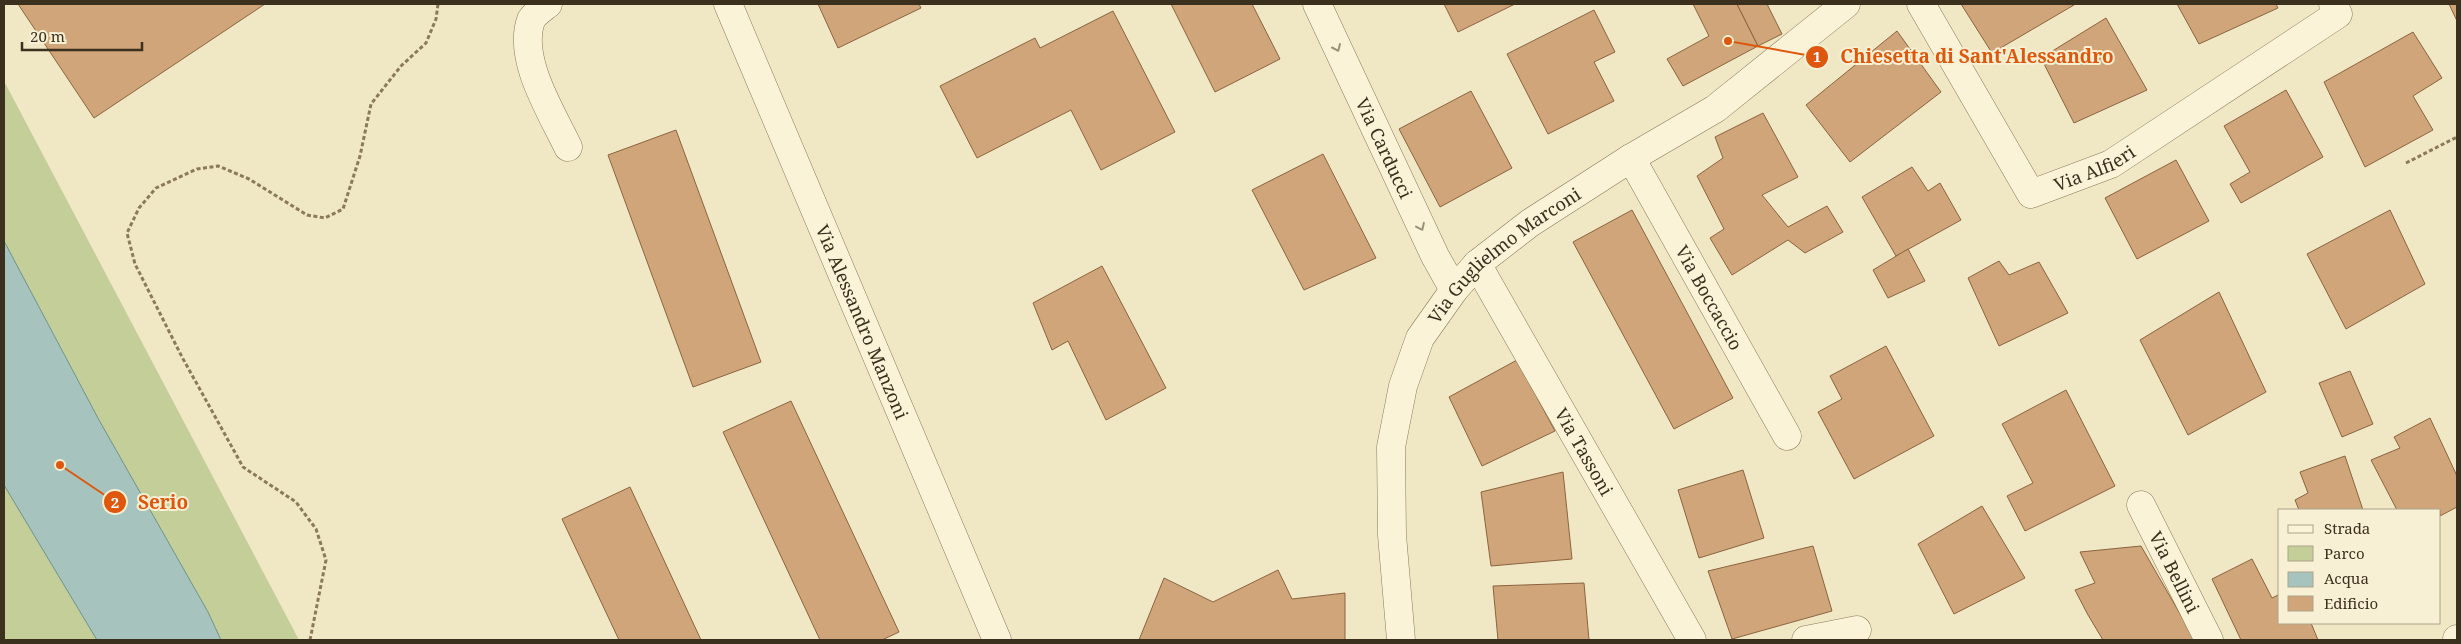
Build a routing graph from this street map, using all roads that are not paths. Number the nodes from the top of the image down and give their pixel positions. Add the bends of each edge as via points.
1 (548, 4) edge
2 (728, 4) edge
3 (1317, 4) edge
4 (1846, 4) edge
5 (1920, 4) edge
6 (2335, 9) edge
7 (568, 147) dead end
8 (1631, 158) junction
9 (1477, 264) junction
10 (1454, 290) junction
11 (1787, 436) dead end
12 (2141, 504) dead end
13 (1857, 630) dead end
14 (997, 640) edge
15 (1401, 640) edge
16 (1692, 640) edge
17 (1806, 640) edge
18 (2209, 640) edge

1 - 7 street via 532,19 528,47 536,80
2 - 14 street, Via Alessandro Manzoni
3 -> 10 street, Via Carducci
4 - 8 street, Via Guglielmo Marconi via 1715,109
5 - 6 street, Via Alfieri via 2031,194 2111,164
8 - 9 street, Via Guglielmo Marconi via 1530,223
8 - 11 street, Via Boccaccio
9 - 10 street, Via Guglielmo Marconi
9 - 16 street, Via Tassoni
10 - 15 street, Via Guglielmo Marconi via 1420,338 1403,386 1391,447 1392,536
12 - 18 street, Via Bellini
13 - 17 street

